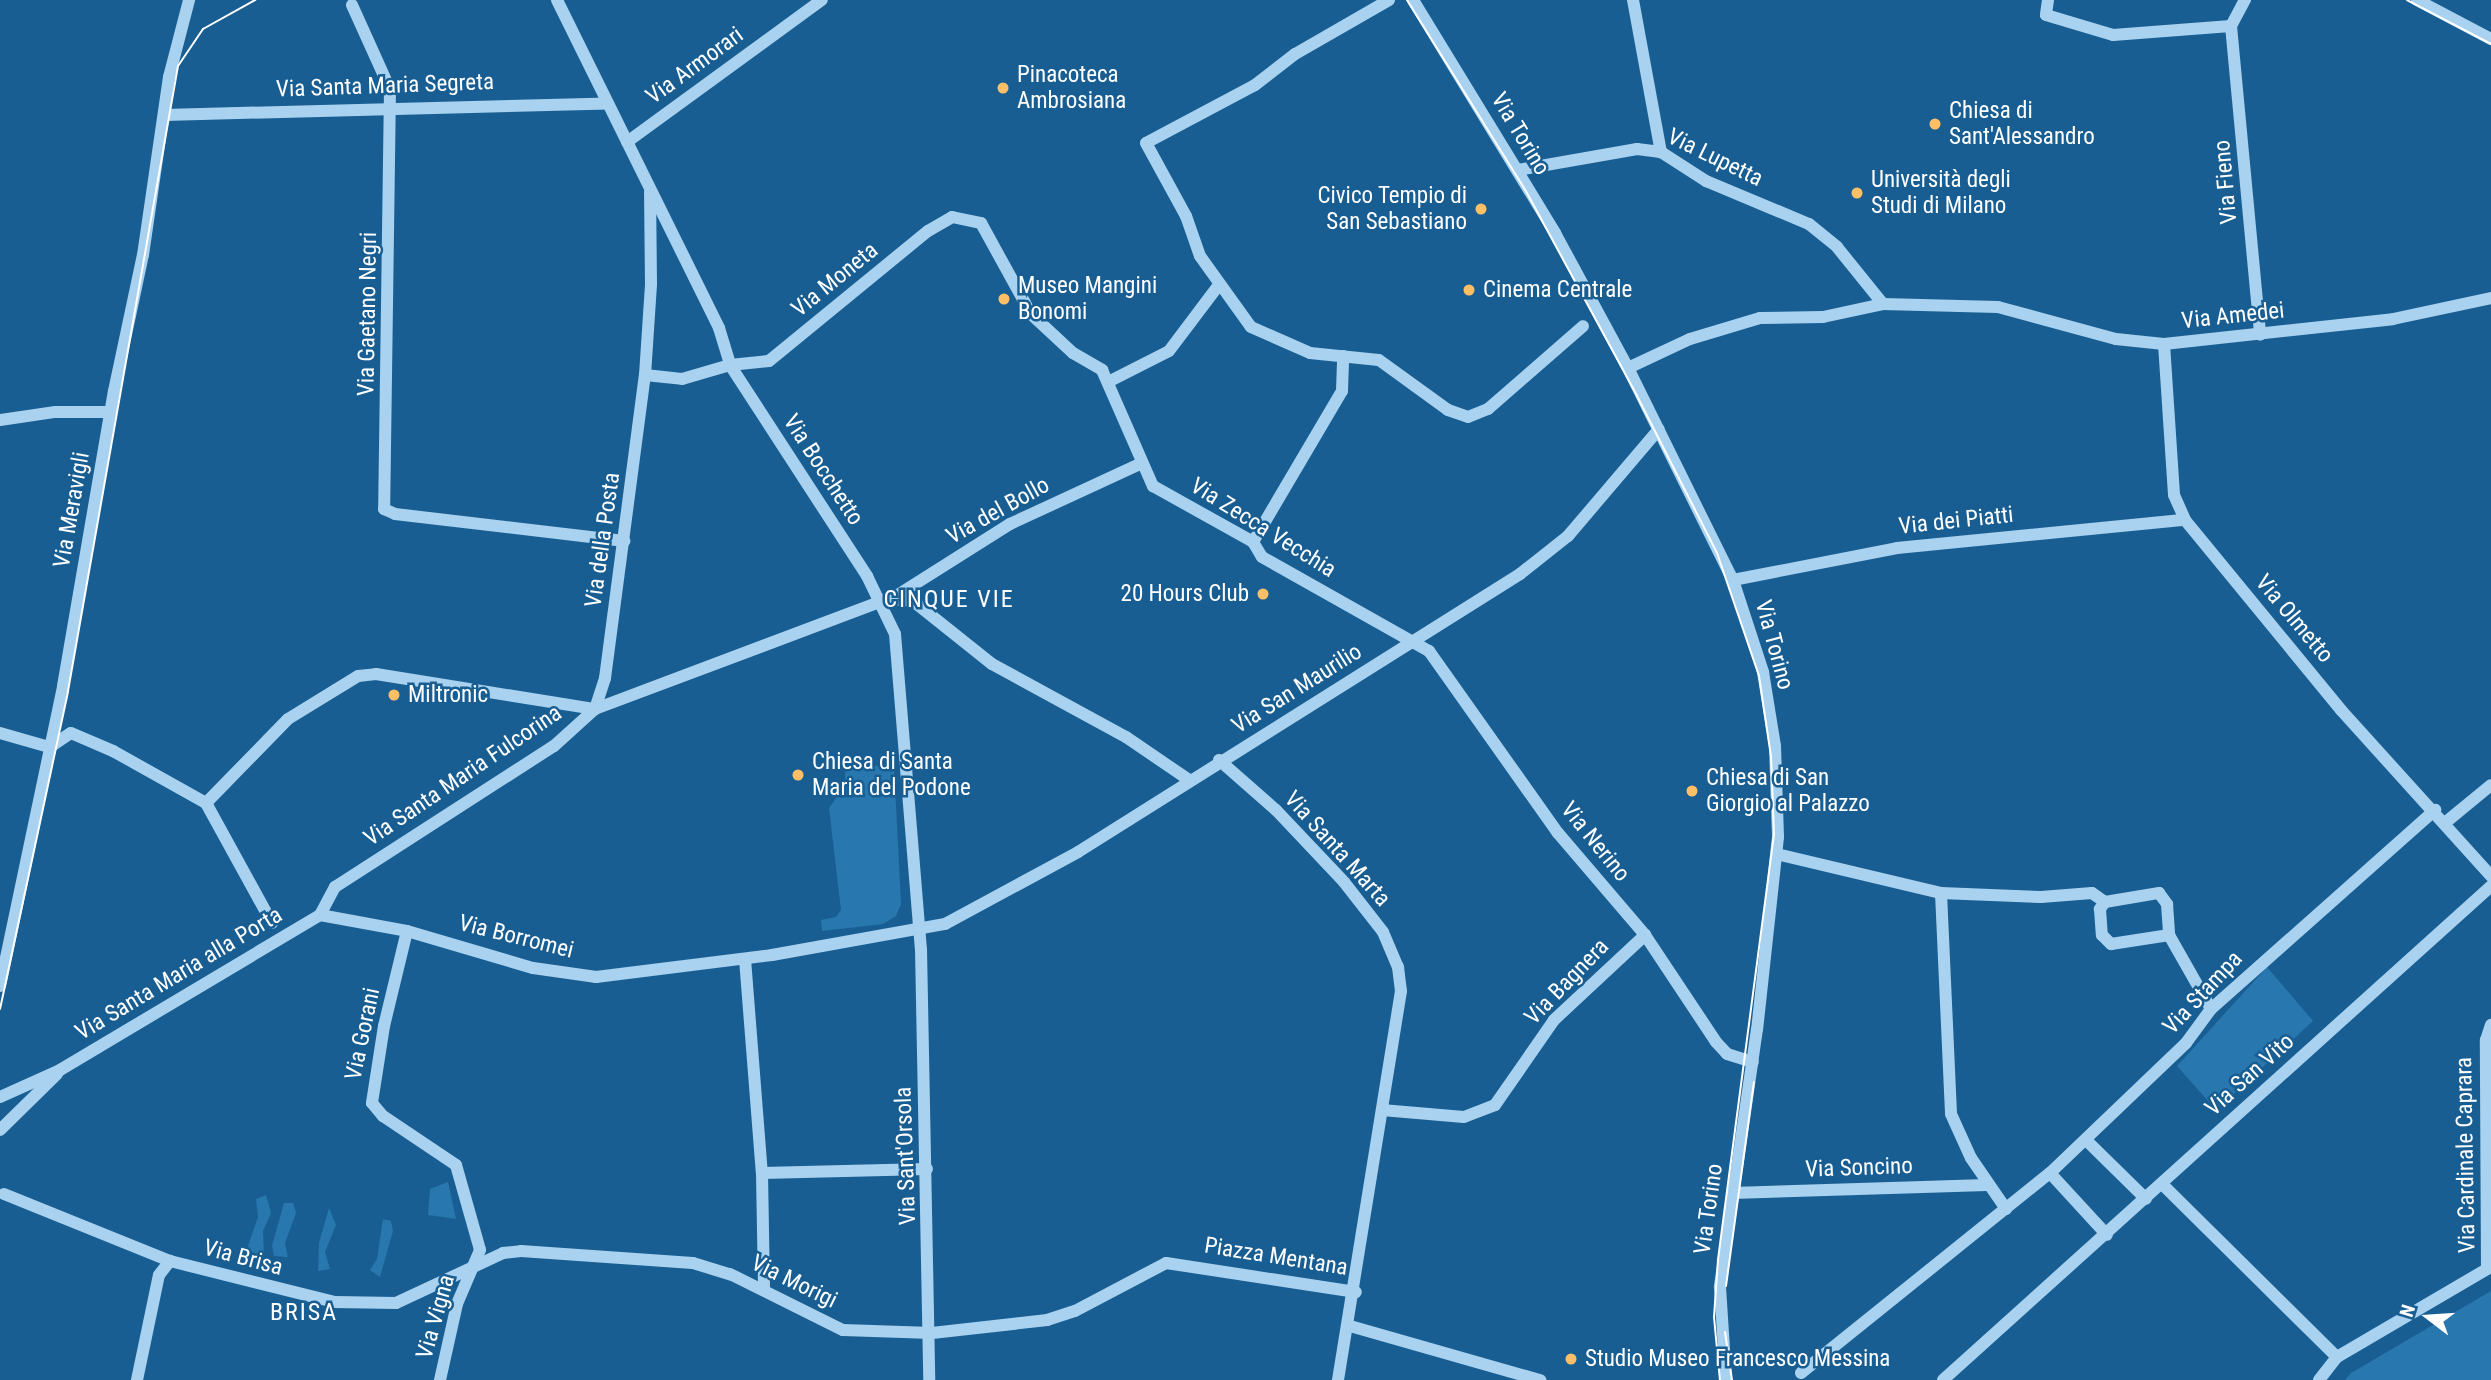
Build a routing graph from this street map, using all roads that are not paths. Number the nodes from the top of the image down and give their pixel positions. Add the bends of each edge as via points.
1 (189, 0) edge
2 (557, 0) edge
3 (822, 0) edge
4 (1389, 0) edge
5 (1413, 0) edge
6 (1633, 0) edge
7 (2048, 0) edge
8 (2245, 0) edge
9 (2417, 0) edge
10 (352, 5) dead end
11 (2231, 26) junction
12 (2491, 39) edge
13 (608, 103) junction
14 (391, 107) junction
15 (164, 116) junction
16 (627, 142) junction
17 (1661, 152) junction
18 (1518, 170) junction
19 (650, 188) junction
20 (1218, 286) junction
21 (2491, 298) edge
22 (1883, 304) junction
23 (1583, 326) dead end
24 (2260, 335) junction
25 (2164, 344) junction
26 (1343, 356) junction
27 (730, 365) junction
28 (1628, 368) junction
29 (645, 375) junction
30 (1108, 382) junction
31 (111, 412) junction
32 (0, 420) edge
33 (1659, 429) junction
34 (1140, 464) junction
35 (2185, 520) junction
36 (624, 541) junction
37 (1253, 542) junction
38 (1733, 580) junction
39 (880, 598) junction
40 (1412, 638) junction
41 (595, 709) junction
42 (0, 733) edge
43 (49, 747) junction
44 (1219, 760) junction
45 (902, 765) joint
46 (1189, 780) junction
47 (2491, 785) edge
48 (206, 803) junction
49 (2435, 810) junction
50 (2446, 822) junction
51 (1777, 854) junction
52 (2491, 876) edge
53 (2491, 886) edge
54 (1941, 893) junction
55 (2105, 902) junction
56 (320, 915) junction
57 (272, 923) dead end
58 (919, 930) junction
59 (407, 931) junction
60 (1644, 935) junction
61 (2169, 935) junction
62 (745, 959) junction
63 (0, 986) edge
64 (2211, 1009) junction
65 (2491, 1025) edge
66 (1753, 1062) junction
67 (60, 1070) junction
68 (0, 1097) edge
69 (1382, 1110) junction
70 (0, 1130) edge
71 (2086, 1140) junction
72 (928, 1169) junction
73 (762, 1173) junction
74 (2050, 1173) junction
75 (2162, 1184) junction
76 (1987, 1185) junction
77 (1371, 1189) joint
78 (1732, 1193) junction
79 (4, 1194) dead end
80 (2146, 1199) junction
81 (2006, 1209) junction
82 (2106, 1236) junction
83 (170, 1261) junction
84 (474, 1267) junction
85 (1132, 1279) joint
86 (764, 1290) junction
87 (1356, 1292) junction
88 (1349, 1326) junction
89 (932, 1333) junction
90 (2337, 1357) junction
91 (1801, 1373) dead end
92 (1950, 1378) edge
93 (137, 1380) edge
94 (440, 1380) edge
95 (929, 1380) edge
96 (1338, 1380) edge
97 (1540, 1380) edge
98 (1726, 1380) edge
99 (2319, 1380) edge

1 - 15 street, Via Meravigli
2 - 13 street, Via Bocchetto
3 - 16 street, Via Armorari
4 - 20 street via 1294,54 1255,85 1146,143
5 - 18 street, Via Torino
6 - 17 street
7 - 11 street via 2046,15 2113,35
8 - 11 street
9 - 12 street
10 - 14 street, Via Gaetano Negri via 390,89
11 - 24 street, Via Fieno
13 - 14 street, Via Santa Maria Segreta
13 - 16 street, Via Bocchetto
14 - 15 street, Via Santa Maria Segreta
14 - 36 street, Via Gaetano Negri via 384,509 395,514
15 - 31 street, Via Meravigli via 143,255
16 - 19 street, Via Bocchetto
17 - 18 street, Via Lupetta via 1637,149
17 - 22 street, Via Lupetta via 1706,181 1809,224 1837,247
18 - 28 street, Via Torino
19 - 27 street, Via Bocchetto via 719,328
19 - 29 street, Via della Posta via 652,285
20 - 26 street via 1251,327 1310,354
20 - 30 street via 1169,351
21 - 24 street, Via Amedei via 2393,320
22 - 25 street, Via Amedei via 1982,305 2116,339
22 - 28 street, Via Amedei via 1823,317 1760,318 1689,339
23 - 26 street via 1489,409 1468,417 1447,410 1386,364
24 - 25 street, Via Amedei
25 - 35 street, Via Olmetto via 2174,495
26 - 37 street via 1342,391
27 - 29 street, Via Moneta via 682,379
27 - 30 street, Via Moneta via 769,361 928,231 962,216 988,230 1031,314 1102,370
27 - 39 street, Via Bocchetto
28 - 33 street, Via Torino
29 - 36 street, Via della Posta
30 - 34 street, Via Zecca Vecchia
31 - 32 street via 55,412
31 - 43 street, Via Meravigli
33 - 38 street, Via Torino
33 - 40 street, Via San Maurilio via 1568,536 1520,574
34 - 37 street, Via Zecca Vecchia via 1153,486
34 - 39 street, Via del Bollo via 1010,524 896,596
35 - 38 street, Via dei Piatti via 1898,548
35 - 49 street, Via Olmetto via 2342,710
36 - 41 street, Via della Posta via 605,678
37 - 40 street, Via Zecca Vecchia via 1262,557
38 - 51 street, Via Torino via 1759,656 1770,710 1778,787
39 - 41 street, Via Santa Maria Fulcorina
39 - 45 street, Via Bocchetto via 895,634
39 - 46 street via 913,601 992,664 1126,737
40 - 44 street, Via San Maurilio via 1365,674
40 - 60 street, Via Nerino via 1429,651 1558,833
41 - 48 street via 376,674 358,676 308,703 271,734
41 - 56 street, Via Santa Maria Fulcorina via 554,746 335,887
42 - 43 street
43 - 48 street via 71,733
43 - 63 street, Via Meravigli
44 - 46 street, Via San Maurilio
44 - 69 street, Via Santa Marta via 1276,810 1336,873 1383,932 1398,967 1401,990
45 - 58 street, Via Sant'Orsola
46 - 58 street, Via San Maurilio via 1066,859 945,924
47 - 50 street
48 - 57 street
49 - 50 street, Via Olmetto
49 - 64 street, Via Stampa
50 - 52 street, Via Olmetto
51 - 54 street
51 - 66 street, Via Torino
53 - 75 street, Via San Vito
54 - 55 street via 2041,897 2092,893
54 - 76 street via 1951,1114
55 - 61 street via 2159,893 2166,904
55 - 61 street via 2100,909 2102,936 2111,944
56 - 59 street, Via Borromei
56 - 67 street, Via Santa Maria alla Porta
58 - 62 street, Via Borromei
58 - 72 street, Via Sant'Orsola
59 - 62 street, Via Borromei via 533,968 596,977
59 - 84 street, Via Gorani via 384,1026 372,1103 383,1116 456,1165 480,1250
60 - 66 street, Via Nerino via 1716,1042 1727,1054
60 - 69 street, Via Bagnera via 1554,1020 1495,1105 1464,1117
61 - 64 street
62 - 73 street
64 - 71 street, Via Stampa via 2186,1042
65 - 90 street, Via Cardinale Caprara via 2486,1040 2487,1269
66 - 78 street, Via Torino
67 - 68 street, Via Santa Maria alla Porta
67 - 70 street, Via Santa Maria alla Porta
69 - 77 street, Via Santa Marta
71 - 74 street, Via Stampa
71 - 80 street
72 - 73 street
72 - 89 street, Via Sant'Orsola
73 - 86 street
74 - 81 street, Via Stampa
74 - 82 street
75 - 80 street, Via San Vito
75 - 90 street
76 - 78 street, Via Soncino
76 - 81 street
77 - 87 street, Piazza Mentana
78 - 98 street, Via Torino via 1719,1308
79 - 83 street, Via Brisa
80 - 82 street, Via San Vito
81 - 91 street, Via Stampa
82 - 92 street
83 - 84 street, Via Brisa via 334,1302 382,1304 415,1297
83 - 93 street via 159,1275
84 - 86 street, Via Morigi via 503,1253 521,1251 665,1259 705,1266
84 - 94 street, Via Vigna via 457,1304
85 - 87 street, Piazza Mentana via 1152,1268 1183,1263
85 - 89 street, Via Morigi via 1075,1311 1047,1320
86 - 89 street, Via Morigi via 843,1330
87 - 88 street
88 - 96 street
88 - 97 street
89 - 95 street, Via Sant'Orsola
90 - 99 street

